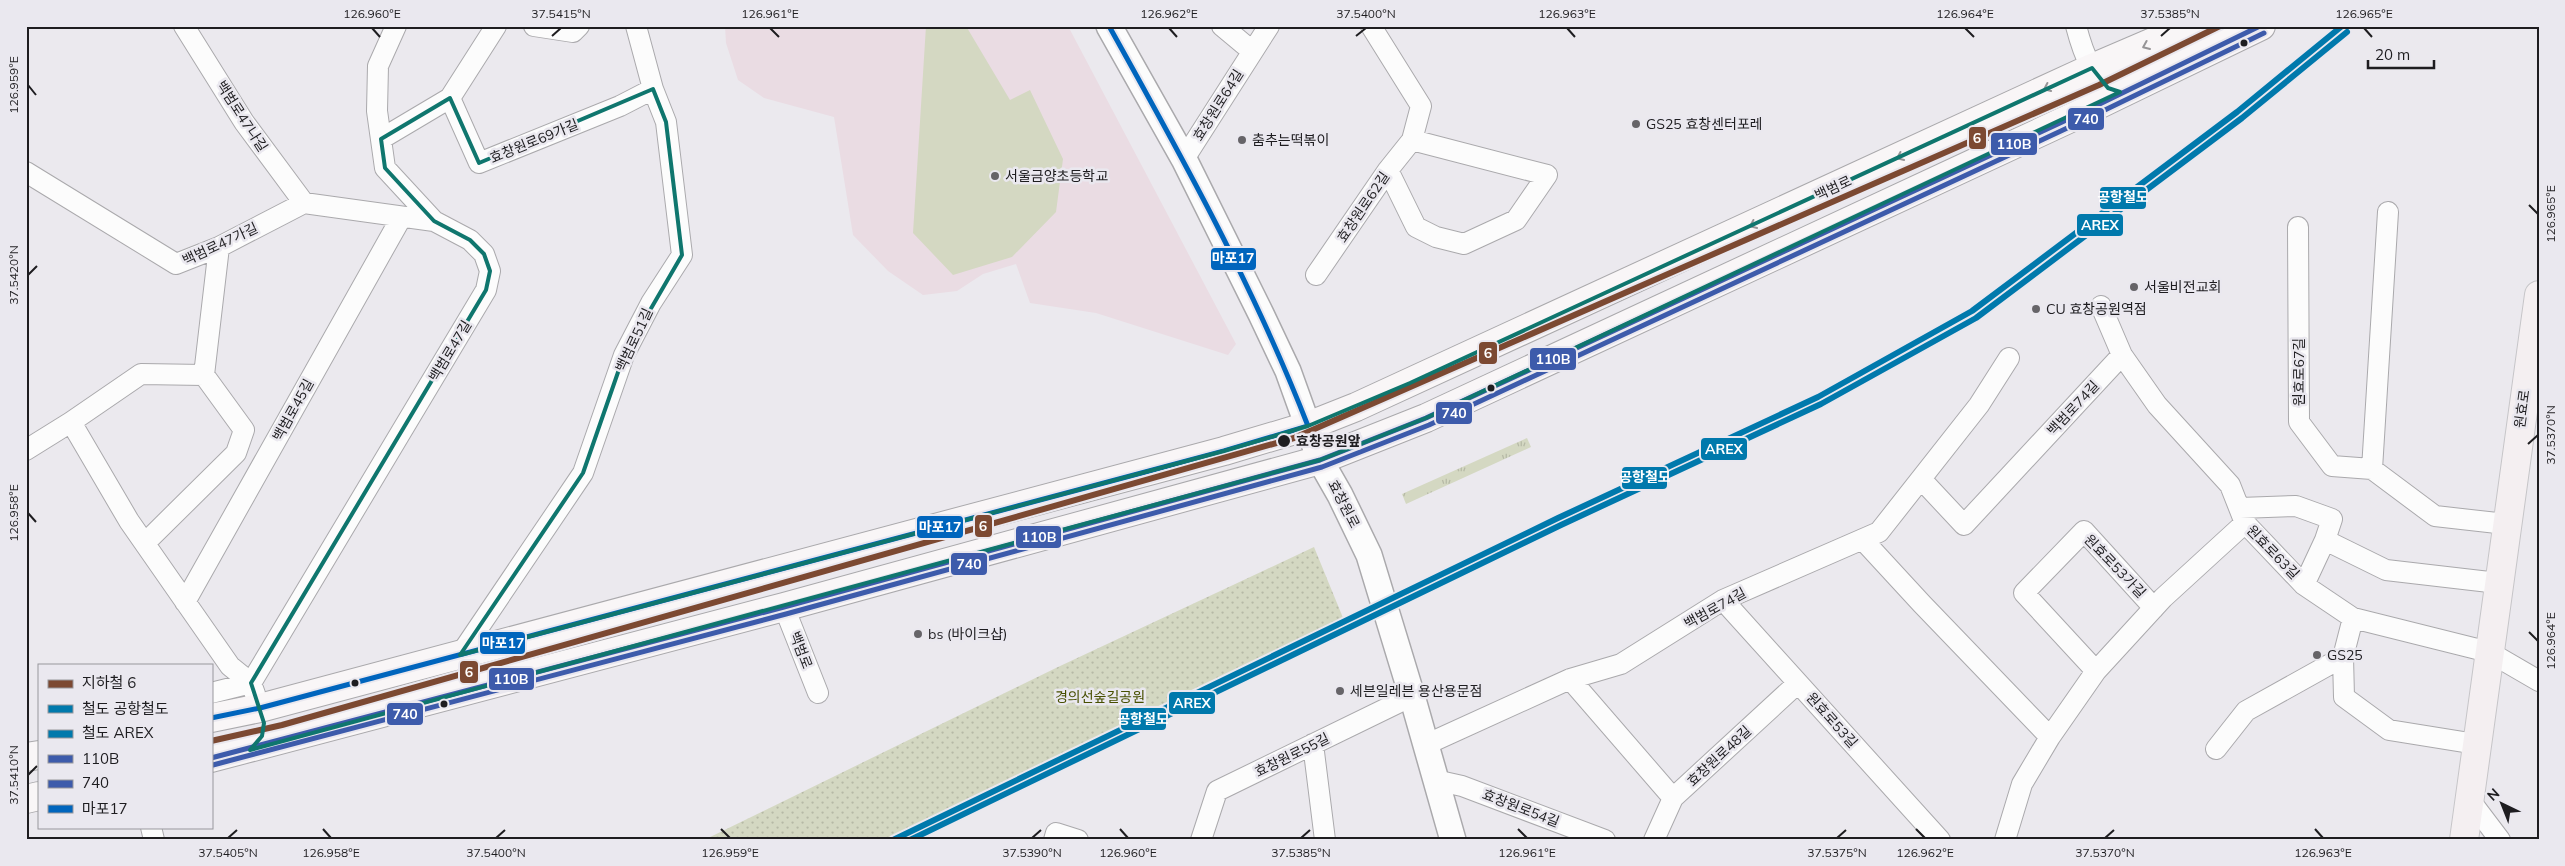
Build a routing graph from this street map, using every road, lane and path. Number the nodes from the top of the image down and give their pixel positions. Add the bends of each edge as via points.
1 (184, 26) edge
2 (396, 26) edge
3 (496, 26) edge
4 (534, 26) edge
5 (579, 26) edge
6 (636, 26) edge
7 (1109, 26) edge
8 (1222, 26) edge
9 (1269, 26) edge
10 (1370, 26) edge
11 (2076, 26) edge
12 (2190, 26) edge
13 (2261, 26) edge
14 (1252, 50) junction
15 (2092, 68) junction
16 (653, 89) junction
17 (2120, 92) junction
18 (450, 98) junction
19 (2037, 132) junction
20 (381, 139) junction
21 (1412, 140) junction
22 (1184, 159) junction
23 (1388, 170) junction
24 (26, 172) edge
25 (304, 203) junction
26 (2388, 212) dead end
27 (402, 218) junction
28 (434, 221) junction
29 (2298, 227) dead end
30 (219, 247) junction
31 (1316, 275) dead end
32 (2539, 295) edge
33 (2101, 306) dead end
34 (1489, 348) junction
35 (2122, 355) junction
36 (2010, 358) dead end
37 (204, 375) junction
38 (1504, 380) junction
39 (71, 422) junction
40 (1308, 426) junction
41 (26, 450) edge
42 (1320, 460) junction
43 (2372, 468) junction
44 (1136, 475) junction
45 (1921, 478) junction
46 (1144, 507) junction
47 (2242, 516) junction
48 (2506, 524) junction
49 (1863, 540) junction
50 (2326, 540) junction
51 (145, 543) junction
52 (2498, 583) junction
53 (2304, 585) junction
54 (1723, 600) junction
55 (185, 602) junction
56 (784, 607) junction
57 (2154, 608) junction
58 (2353, 618) junction
59 (2489, 652) junction
60 (460, 655) junction
61 (2343, 657) junction
62 (2096, 671) junction
63 (1570, 678) junction
64 (2539, 681) edge
65 (252, 683) junction
66 (1798, 683) junction
67 (212, 693) edge
68 (818, 693) dead end
69 (1412, 696) junction
70 (260, 708) junction
71 (212, 718) edge
72 (2050, 737) junction
73 (1313, 744) junction
74 (1425, 744) junction
75 (2476, 744) junction
76 (2216, 749) dead end
77 (250, 750) junction
78 (212, 758) edge
79 (1435, 780) junction
80 (1673, 798) junction
81 (2469, 799) junction
82 (1054, 840) edge
83 (1078, 840) edge
84 (1200, 840) edge
85 (1325, 840) edge
86 (1452, 840) edge
87 (1605, 840) edge
88 (1654, 840) edge
89 (1940, 840) edge
90 (2005, 840) edge
91 (2464, 840) edge
92 (2500, 840) edge

1 - 25 street, 백범로47나길 via 244,122
2 - 20 street, 백범로47길 via 378,66 377,111
3 - 18 street
4 - 5 street via 572,32
6 - 16 street, 백범로51길
7 - 22 street, 효창원로
8 - 14 street
9 - 14 street, 효창원로64길
10 - 21 street, 효창원로62길 via 1421,106
11 - 15 street
12 -> 15 main road, 백범로
13 - 17 main road
14 - 22 street, 효창원로64길
15 - 17 street via 2108,88
15 - 19 main road via 2082,91 2068,108
15 -> 34 main road, 백범로
16 - 18 street, 효창원로69가길 via 620,106 479,163
16 - 60 street, 백범로51길 via 666,122 682,256 651,303 624,355 582,473
17 - 19 main road
18 - 20 street
19 - 38 main road
20 - 28 street, 백범로47길 via 385,168
21 - 23 street, 효창원로62길
21 - 23 street via 1547,175 1516,220 1464,244 1436,237 1416,227
22 - 40 street, 효창원로 via 1288,371
23 - 31 street, 효창원로62길
24 - 30 street, 백범로47가길 via 176,264
25 - 27 street
25 - 30 street, 백범로47가길
26 - 43 street
27 - 28 street
27 - 55 street, 백범로45길
28 - 65 street, 백범로47길 via 470,240 484,254 490,271 486,290
29 - 43 street, 원효로67길 via 2299,422 2332,466
30 - 37 street
32 - 48 main road, 원효로
33 - 35 street, 원효로63길
34 - 38 main road via 1478,362 1487,376
34 - 40 main road, 백범로
35 - 45 street, 백범로74길 via 1964,525
35 - 47 street, 원효로63길 via 2157,405 2230,485
36 - 45 street, 백범로74길 via 1979,405
37 - 39 street via 141,374
37 - 51 street via 244,430 236,453
38 - 42 main road via 1426,418
39 - 41 street
39 - 51 street
40 - 42 street, 효창원로
40 - 44 main road, 백범로
42 - 46 main road
42 - 69 street, 효창원로 via 1369,555
43 - 48 street via 2435,516
44 - 46 main road via 1155,482 1157,493
44 - 60 main road, 백범로
45 - 49 street, 백범로74길 via 1879,532
46 - 56 main road
47 - 50 street via 2296,506 2332,519
47 - 53 street, 원효로63길
47 - 57 street, 원효로53가길
48 - 52 main road, 원효로
49 - 54 street, 백범로74길
49 - 72 street
50 - 52 street via 2386,570
50 - 53 street
51 - 55 street
52 - 59 main road, 원효로
53 - 58 street, 원효로63길
54 - 63 street, 백범로74길 via 1621,664
54 - 66 street, 원효로53길
55 - 65 street via 230,666
56 - 68 street, 백범로
56 - 77 main road
57 - 62 street, 원효로53가길
57 - 62 street, 원효로53가길 via 2084,531 2024,593
58 - 59 street, 원효로63길
58 - 61 street
59 - 64 street, 원효로63길
59 - 75 main road, 원효로
60 - 70 main road, 백범로
61 - 75 street via 2344,697 2389,730
61 - 76 street via 2246,711
62 - 72 street, 원효로53가길
63 - 74 street, 백범로74길
63 - 80 street
65 - 67 street
65 - 70 street
66 - 80 street, 효창원로48길
66 - 89 street, 원효로53길
69 - 73 street, 효창원로55길
69 - 74 street, 효창원로
70 - 71 main road, 백범로
70 - 77 main road via 264,723 262,736
72 - 90 street, 원효로53가길 via 2022,784
73 - 84 street, 효창원로55길 via 1217,791
73 - 85 street
74 - 79 street, 효창원로
75 - 81 main road, 원효로
77 - 78 main road
79 - 86 street, 효창원로
79 - 87 street, 효창원로54길 via 1462,786
80 - 88 street, 효창원로48길
81 - 91 main road, 원효로
81 - 92 street
82 - 83 street via 1056,833

